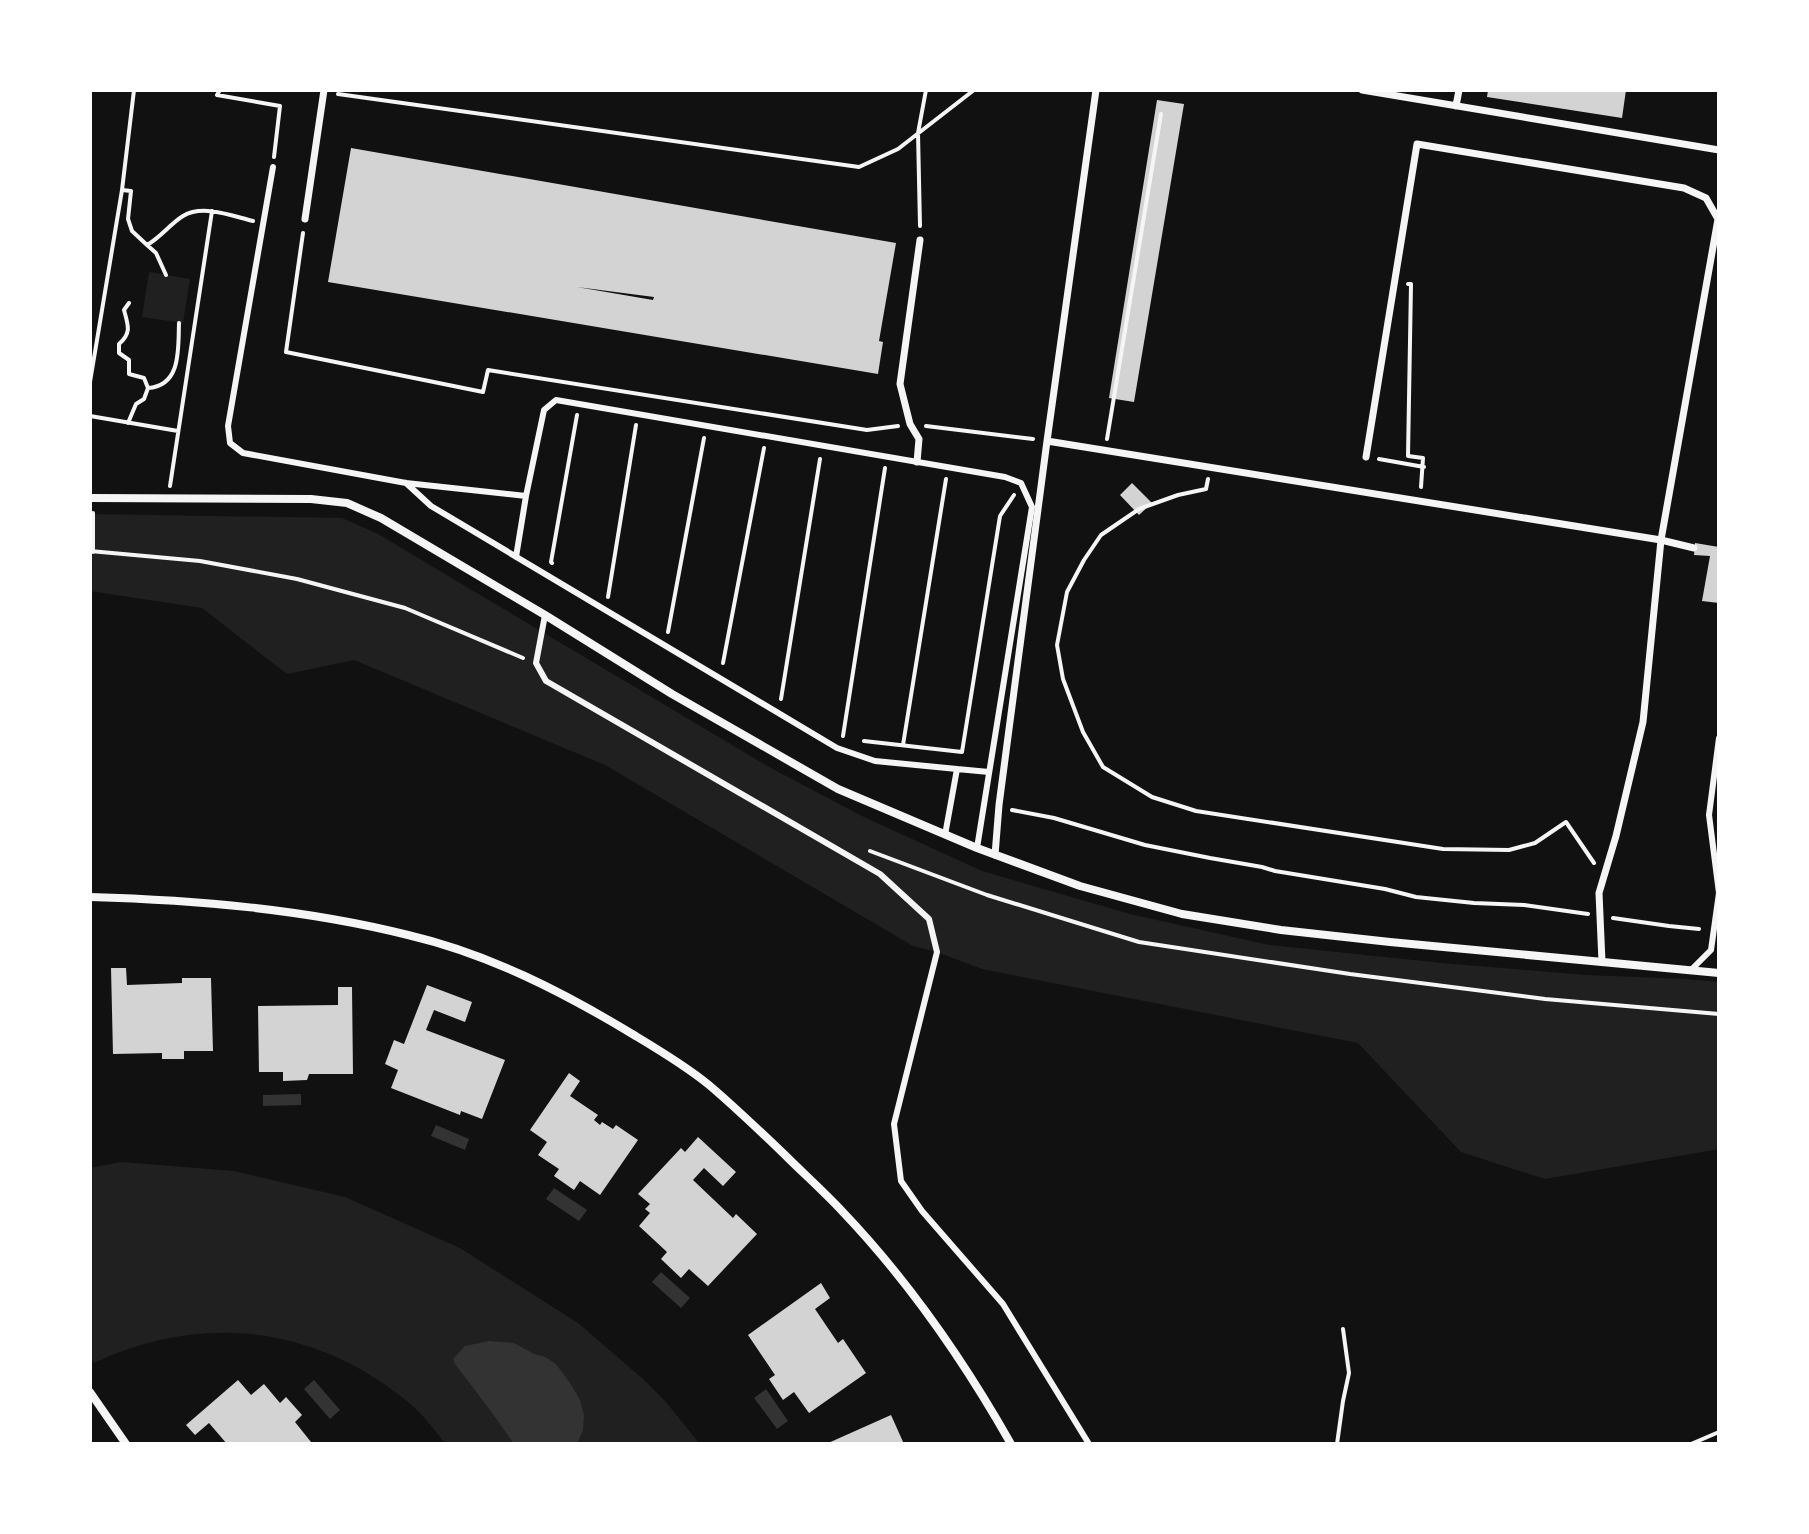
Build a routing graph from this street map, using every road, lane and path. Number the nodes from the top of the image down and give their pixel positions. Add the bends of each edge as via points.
1 (134, 90) edge
2 (220, 90) edge
3 (926, 90) edge
4 (974, 90) edge
5 (1096, 90) edge
6 (1362, 90) edge
7 (1459, 90) edge
8 (324, 91) edge
9 (1391, 92) edge
10 (1456, 106) junction
11 (1161, 114) dead end
12 (918, 133) junction
13 (1719, 150) edge
14 (273, 167) joint
15 (122, 190) junction
16 (212, 211) junction
17 (305, 219) joint
18 (263, 224) junction
19 (920, 240) joint
20 (147, 245) junction
21 (166, 275) dead end
22 (1394, 281) junction
23 (129, 303) dead end
24 (179, 323) dead end
25 (90, 382) edge
26 (583, 385) junction
27 (148, 388) junction
28 (641, 394) junction
29 (579, 404) junction
30 (710, 405) junction
31 (637, 414) junction
32 (770, 415) junction
33 (90, 416) edge
34 (128, 423) junction
35 (826, 424) junction
36 (910, 424) junction
37 (706, 426) junction
38 (178, 431) junction
39 (766, 436) junction
40 (1047, 441) junction
41 (822, 446) junction
42 (1105, 450) junction
43 (887, 457) junction
44 (1366, 457) joint
45 (917, 462) junction
46 (947, 467) junction
47 (1211, 467) junction
48 (1424, 467) junction
49 (406, 483) junction
50 (1021, 483) junction
51 (526, 496) junction
52 (92, 498) edge
53 (168, 499) junction
54 (1418, 501) junction
55 (1661, 540) junction
56 (1694, 548) dead end
57 (92, 551) edge
58 (516, 557) junction
59 (564, 570) dead end
60 (598, 591) dead end
61 (545, 615) junction
62 (656, 626) dead end
63 (507, 652) dead end
64 (712, 659) dead end
65 (770, 694) dead end
66 (831, 731) dead end
67 (1719, 738) edge
68 (857, 740) dead end
69 (903, 745) junction
70 (957, 769) junction
71 (989, 772) junction
72 (999, 805) junction
73 (945, 835) junction
74 (977, 848) junction
75 (995, 855) junction
76 (1605, 878) junction
77 (90, 897) edge
78 (1597, 916) dead end
79 (1611, 918) dead end
80 (1714, 930) junction
81 (1602, 962) junction
82 (1691, 970) junction
83 (1719, 973) edge
84 (1343, 1329) dead end
85 (90, 1392) edge
86 (1719, 1432) edge
87 (126, 1444) edge
88 (1011, 1444) edge
89 (1089, 1444) edge
90 (1337, 1444) edge
91 (1691, 1444) edge

1 - 15 path
2 - 14 path via 217,95 280,106
3 - 12 path
4 - 12 path
5 - 40 street
6 - 9 street
7 - 10 street
8 - 12 path via 859,167
8 - 17 street
9 - 10 street
10 - 13 street
11 - 42 path
12 - 19 path
14 - 18 lane
15 - 20 path via 131,191 132,231
15 - 25 path
16 - 18 path
16 - 20 path via 186,214
16 - 38 path
17 - 26 path via 286,352 483,392 488,370
18 - 49 lane via 228,426 230,443 243,453
19 - 36 street via 900,384
20 - 21 path
22 - 44 street
22 - 48 path via 1411,284 1408,456 1423,458
22 - 55 street via 1417,144 1684,188 1706,198 1718,219
23 - 27 path via 124,310 129,328 119,353 129,360 129,374 144,378
24 - 27 path via 174,371
26 - 28 path
26 - 29 path
27 - 34 path
28 - 30 path
28 - 31 path
29 - 31 lane
29 - 51 lane via 556,400 544,410
29 - 59 path via 551,562
30 - 32 path
30 - 37 path
31 - 37 lane
31 - 60 path via 608,597
32 - 35 path
32 - 39 path
33 - 34 path
34 - 38 path
35 - 36 path via 867,430
35 - 41 path
36 - 40 path
36 - 45 street via 919,439
37 - 39 lane
37 - 62 path via 668,632
38 - 53 path
39 - 41 lane
39 - 64 path via 722,665
40 - 42 street
40 - 72 street
41 - 43 lane
41 - 65 path via 781,701
42 - 47 street
43 - 45 lane
43 - 66 path via 843,738
44 - 48 path
45 - 46 lane
46 - 50 lane
46 - 69 path
47 - 54 street
47 - 76 path via 1206,489 1139,509 1101,535 1067,592 1057,645 1063,679 1103,767 1152,797 1196,811 1443,849 1509,850 1535,843 1566,822
48 - 54 path
49 - 51 lane
49 - 58 lane via 431,506
50 - 69 path via 1000,516 962,752
50 - 71 lane via 1032,507
51 - 58 lane
52 - 53 street
52 - 57 path
53 - 61 street via 347,503
54 - 55 street
55 - 56 street
55 - 76 street via 1643,722
57 - 63 path via 200,561 297,579 405,608
58 - 70 lane via 837,748 875,761
61 - 73 street via 838,789
61 - 89 lane via 536,663 546,681 880,874 929,919 937,952 894,1124 901,1181 1003,1304
67 - 80 lane via 1709,815 1719,893
68 - 69 path
70 - 71 lane
70 - 73 lane
71 - 74 lane
72 - 75 street
72 - 78 path via 1145,845 1275,871 1416,897
73 - 74 street
74 - 75 street
75 - 81 street via 1182,914 1281,930
76 - 81 street via 1599,893
77 - 88 street via 259,909 409,935 524,975 589,1007 708,1083 841,1210 928,1317
79 - 80 path
80 - 82 lane via 1711,950
81 - 82 street
82 - 83 street
84 - 90 path via 1349,1373
85 - 87 street
86 - 91 path

